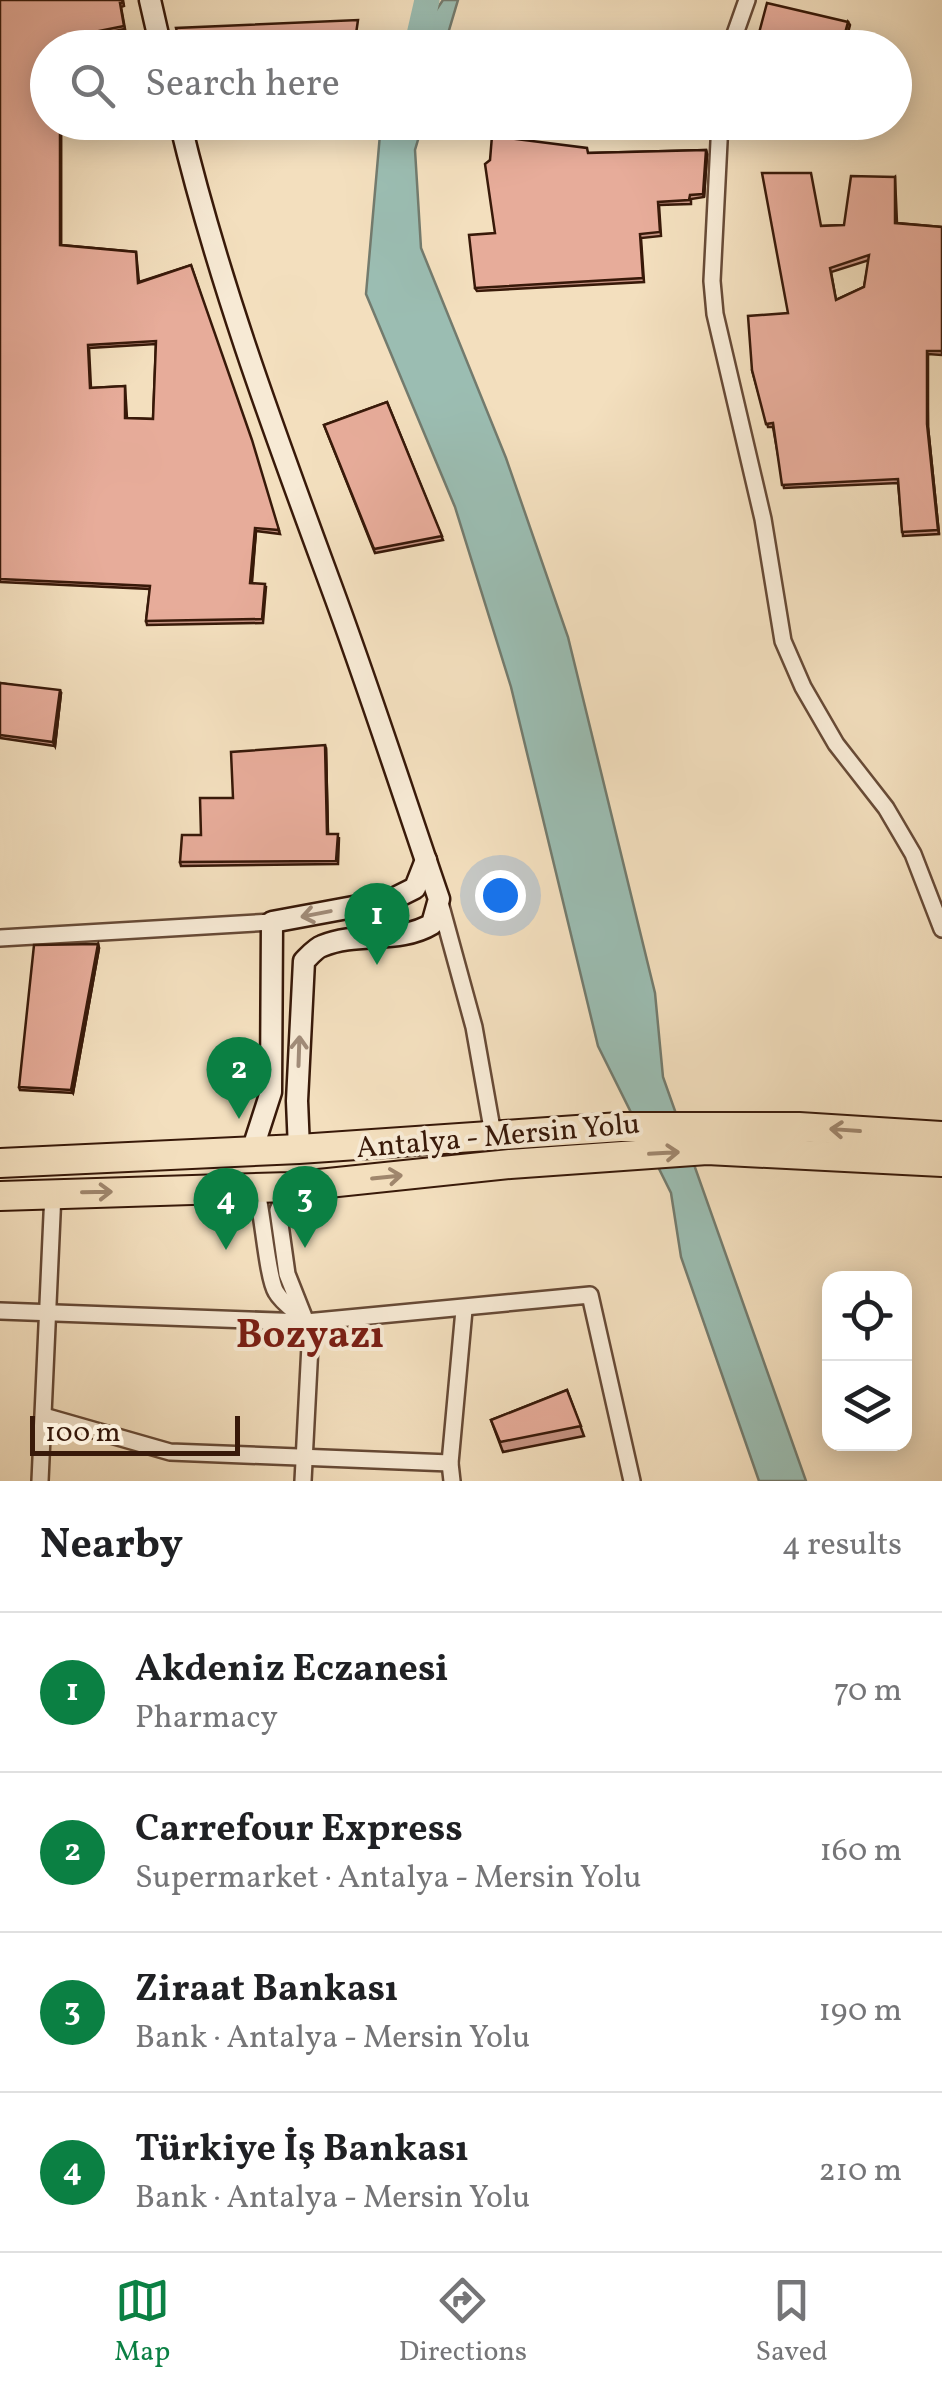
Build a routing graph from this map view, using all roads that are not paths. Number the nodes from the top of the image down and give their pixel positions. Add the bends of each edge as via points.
1 (150, 0) edge
2 (747, 0) edge
3 (158, 30) edge
4 (736, 30) edge
5 (184, 140) edge
6 (719, 140) edge
7 (426, 860) junction
8 (439, 899) junction
9 (272, 922) junction
10 (942, 929) edge
11 (0, 938) edge
12 (493, 1134) junction
13 (942, 1136) edge
14 (706, 1137) junction
15 (299, 1149) junction
16 (252, 1151) junction
17 (942, 1162) edge
18 (0, 1163) edge
19 (290, 1187) junction
20 (256, 1188) junction
21 (53, 1193) junction
22 (0, 1196) edge
23 (464, 1310) junction
24 (0, 1311) edge
25 (48, 1313) junction
26 (306, 1322) junction
27 (44, 1416) junction
28 (305, 1457) junction
29 (450, 1463) junction
30 (40, 1481) edge
31 (302, 1481) edge
32 (452, 1481) edge
33 (632, 1481) edge

1 - 3 street
2 - 4 street
5 - 7 street via 263,405
6 - 10 street via 715,314 763,520 783,641 836,744 913,854
7 - 8 street
7 -> 9 street via 415,888 391,900
8 - 12 street via 474,1027
15 -> 8 street via 304,961 321,946 416,934 432,924
9 - 11 street
9 - 16 street via 272,1092
12 - 14 highway, Antalya - Mersin Yolu via 620,1126
12 - 15 highway, Antalya - Mersin Yolu
13 -> 14 highway, Antalya - Mersin Yolu via 799,1126
14 - 17 highway, Antalya - Mersin Yolu
19 -> 14 highway, Antalya - Mersin Yolu via 622,1155
15 - 16 highway, Antalya - Mersin Yolu
15 - 19 highway via 298,1176
16 - 18 highway, Antalya - Mersin Yolu
16 - 20 highway via 244,1170
19 - 20 highway, Antalya - Mersin Yolu
19 - 26 street via 278,1210 287,1274
21 -> 20 highway, Antalya - Mersin Yolu
20 - 26 street via 277,1294
21 - 22 highway, Antalya - Mersin Yolu
21 - 25 street
23 - 26 street
23 - 29 street
23 - 33 street via 590,1296
24 - 25 street
25 - 26 street
25 - 27 street
26 - 28 street
27 - 28 street via 170,1452
27 - 30 street
28 - 29 street
28 - 31 street
29 - 32 street

